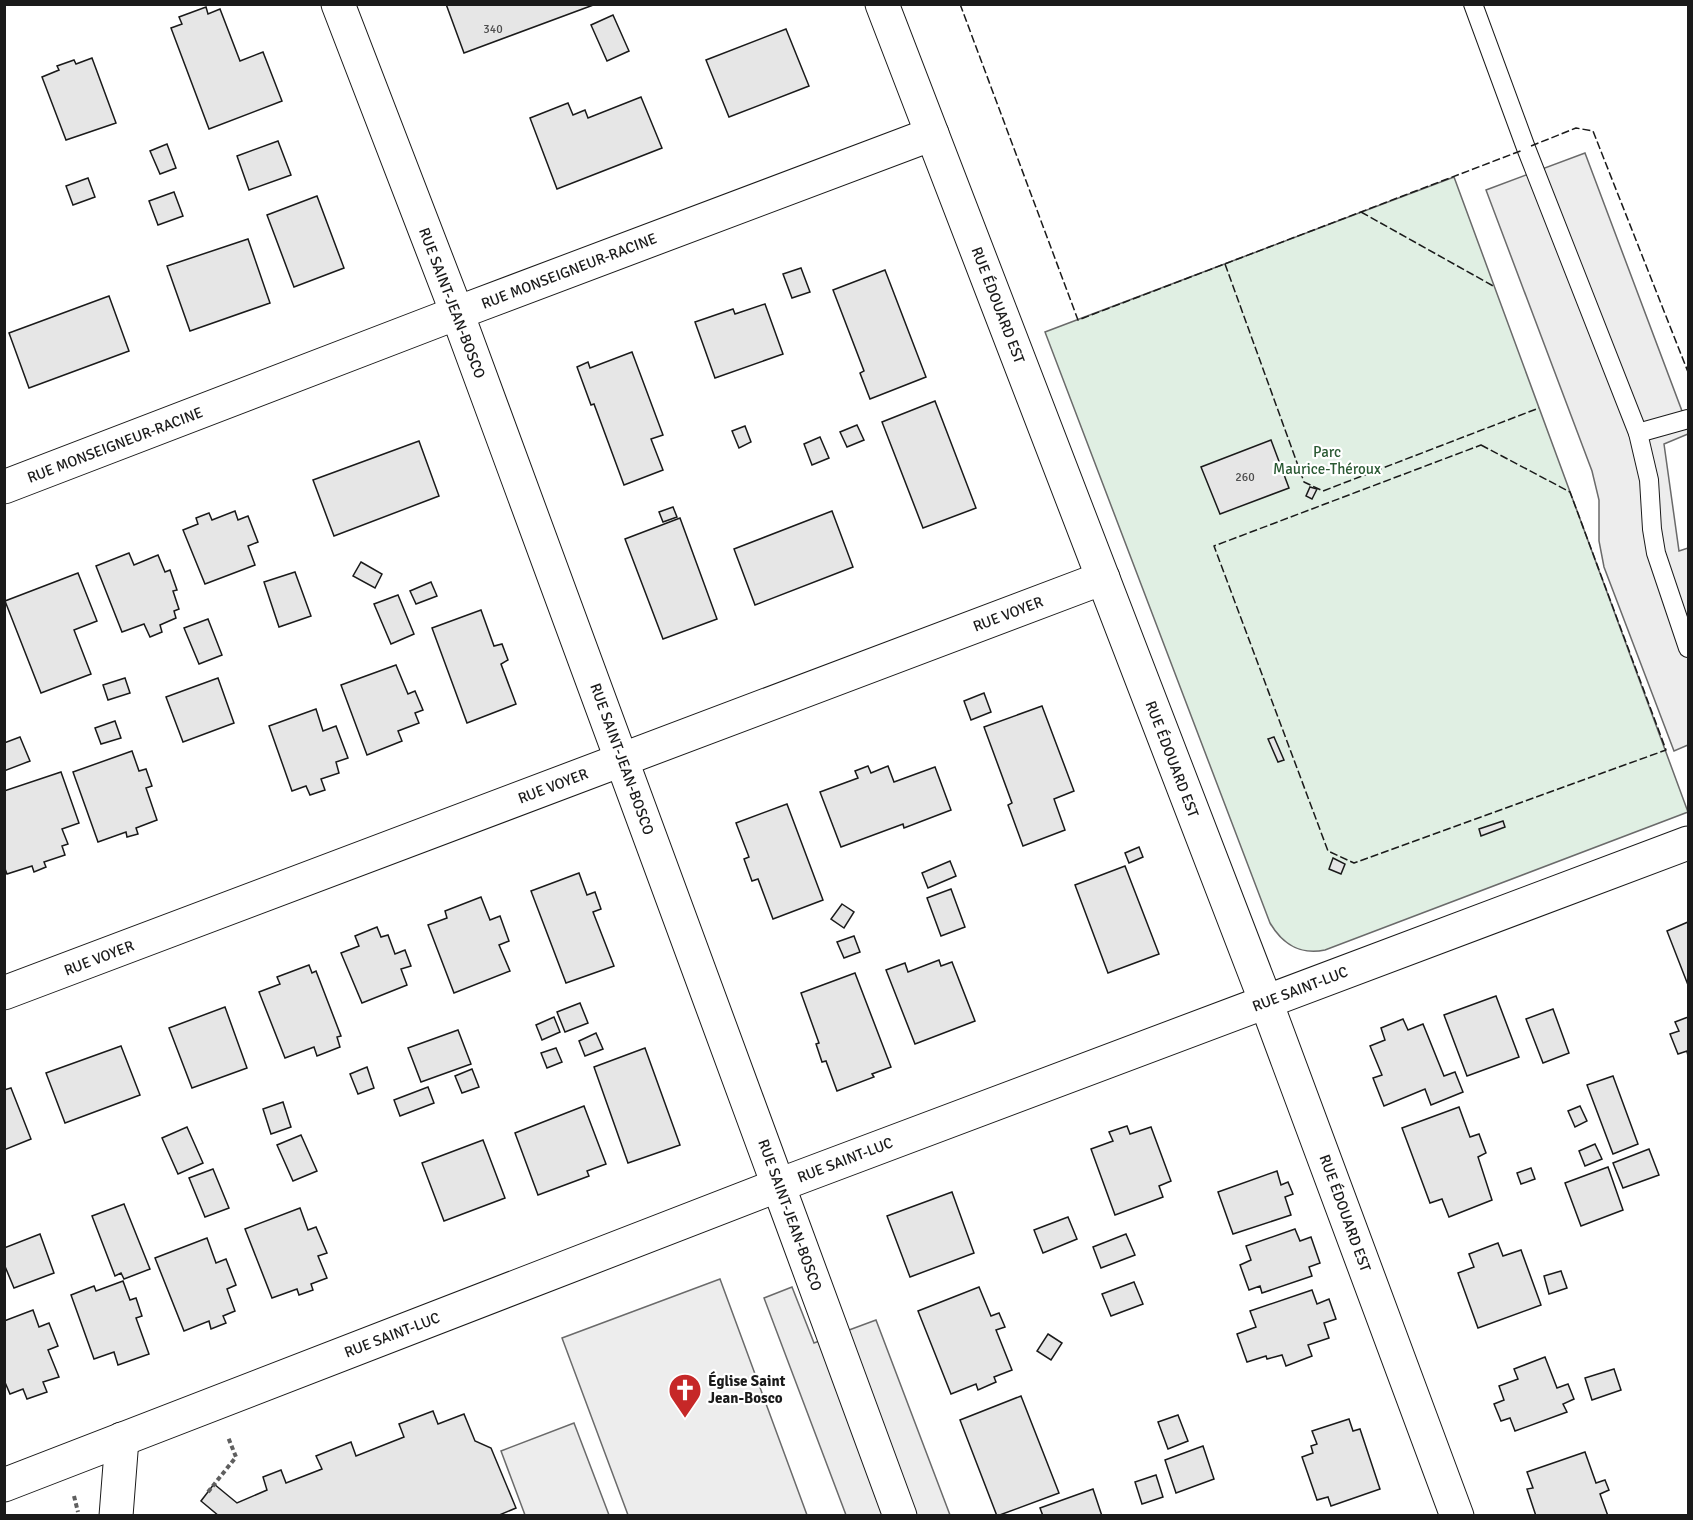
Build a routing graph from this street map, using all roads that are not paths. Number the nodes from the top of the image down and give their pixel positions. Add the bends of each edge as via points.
1 (338, 4) edge
2 (882, 4) edge
3 (1473, 4) edge
4 (932, 134) junction
5 (457, 313) junction
6 (1689, 419) edge
7 (1638, 433) junction
8 (4, 487) edge
9 (1102, 578) junction
10 (1689, 648) edge
11 (623, 759) junction
12 (1689, 843) edge
13 (4, 993) edge
14 (1266, 1002) junction
15 (779, 1185) junction
16 (122, 1438) junction
17 (4, 1485) edge
18 (116, 1515) edge
19 (900, 1515) edge
20 (1457, 1515) edge

1 - 5 street, RUE SAINT-JEAN-BOSCO
2 - 4 street, RUE ÉDOUARD EST
3 - 7 lane
4 - 5 street, RUE MONSEIGNEUR-RACINE
4 - 9 street, RUE ÉDOUARD EST
5 - 8 street, RUE MONSEIGNEUR-RACINE
5 - 11 street, RUE SAINT-JEAN-BOSCO
6 - 7 lane
7 - 10 lane via 1649,480 1656,553
9 - 11 street, RUE VOYER
9 - 14 street, RUE ÉDOUARD EST
11 - 13 street, RUE VOYER
11 - 15 street, RUE SAINT-JEAN-BOSCO
12 - 14 street, RUE SAINT-LUC
14 - 15 street, RUE SAINT-LUC
14 - 20 street, RUE ÉDOUARD EST
15 - 16 street, RUE SAINT-LUC
15 - 19 street, RUE SAINT-JEAN-BOSCO
16 - 17 street, RUE SAINT-LUC
16 - 18 street

